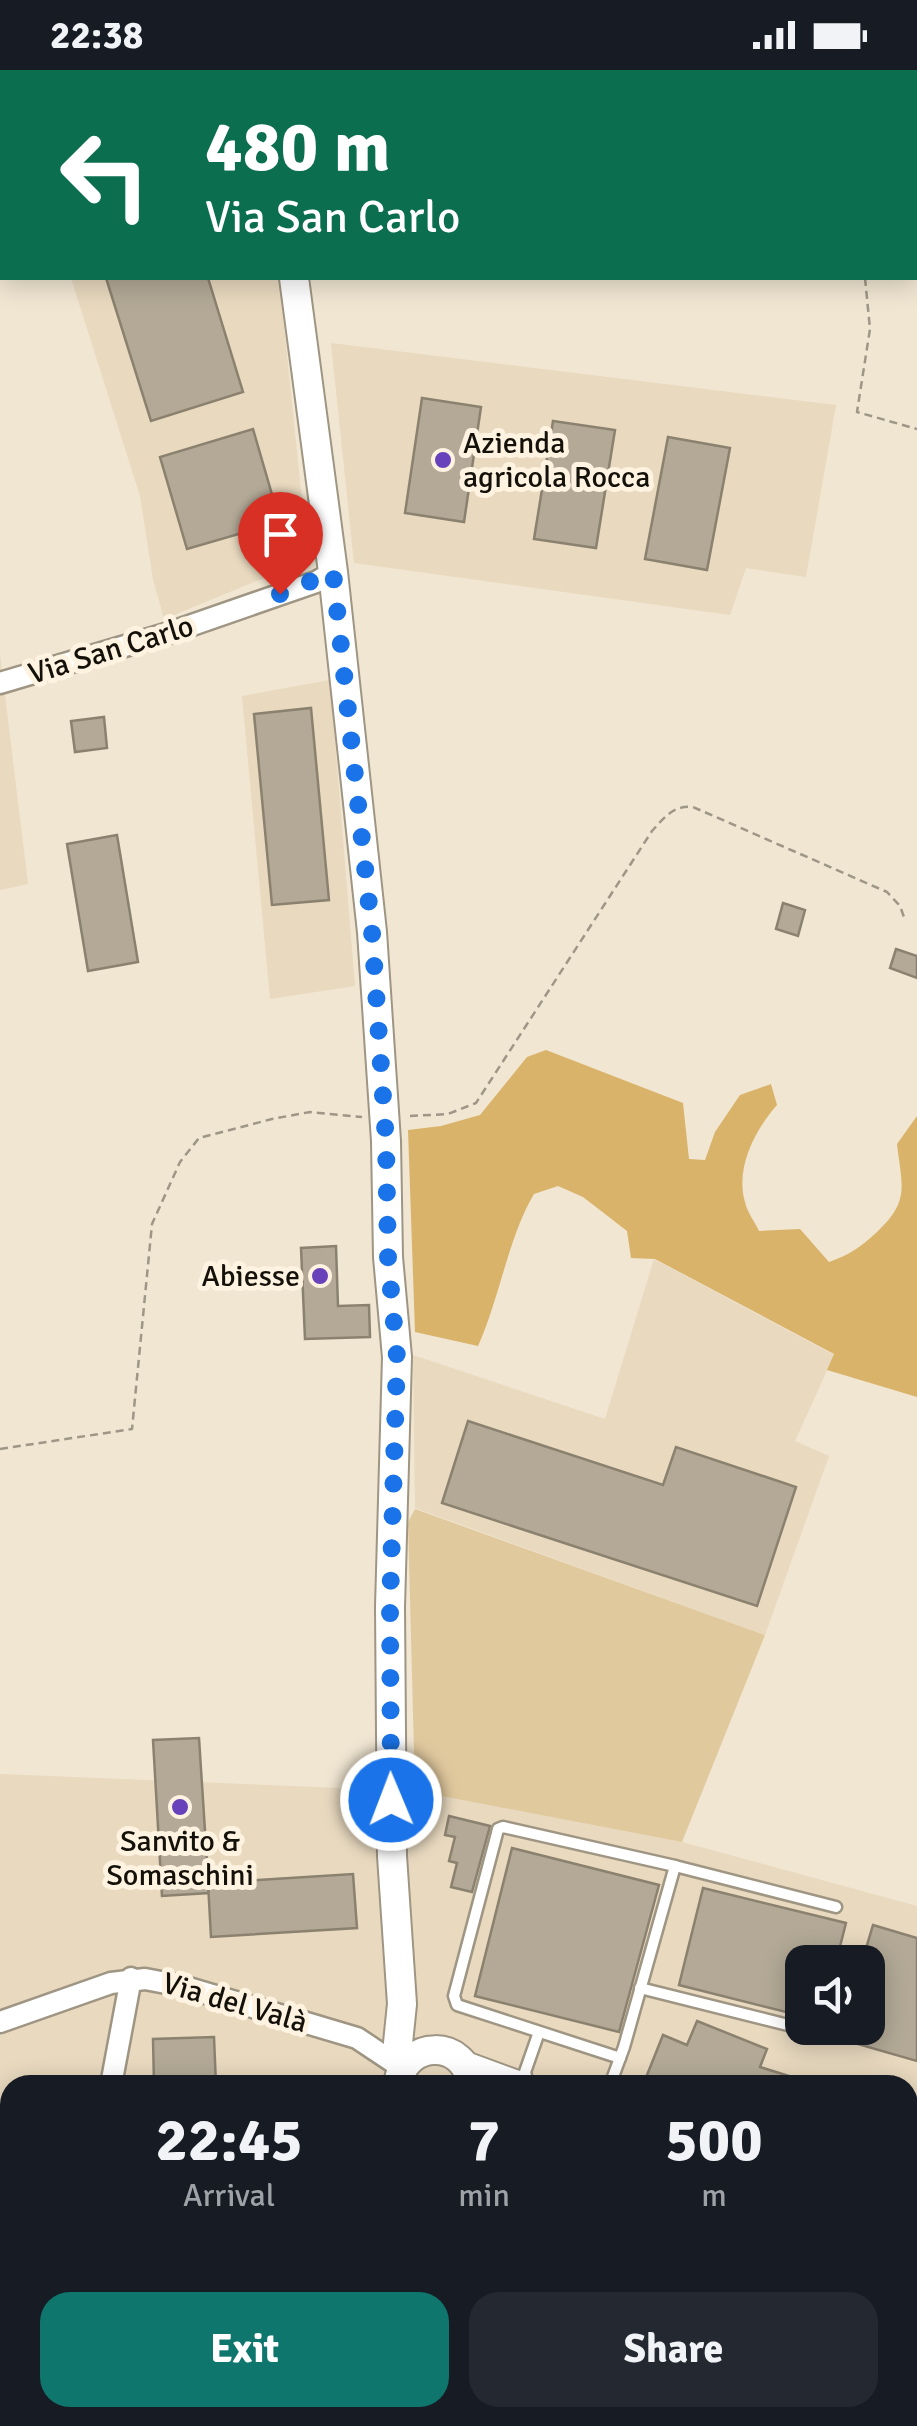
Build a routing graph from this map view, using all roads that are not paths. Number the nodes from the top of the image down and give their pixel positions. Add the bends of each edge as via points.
1 (294, 280) edge
2 (333, 572) junction
3 (0, 683) edge
4 (675, 1866) junction
5 (836, 1907) dead end
6 (131, 1978) junction
7 (640, 1988) junction
8 (401, 2009) junction
9 (0, 2022) edge
10 (785, 2024) edge
11 (539, 2032) junction
12 (356, 2038) junction
13 (437, 2048) junction
14 (620, 2058) junction
15 (402, 2072) edge
16 (113, 2075) edge
17 (467, 2075) edge
18 (526, 2075) edge
19 (614, 2075) edge

1 - 2 street
2 - 3 street, Via San Carlo via 169,633
2 - 8 street via 372,932 397,1357 390,1773
4 - 5 lane
4 - 7 lane
4 - 11 lane via 498,1830 454,1996 464,2009
6 - 9 street, Via del Valà
6 - 12 street, Via del Valà via 182,1986
6 - 16 street
7 - 10 lane
7 - 14 lane
8 - 12 street via 382,2035
8 - 13 street
8 - 15 street
11 - 14 lane
11 - 18 lane
12 - 15 street, Via del Valà
13 - 15 street via 425,2050
13 - 17 street via 449,2052
14 - 19 lane

